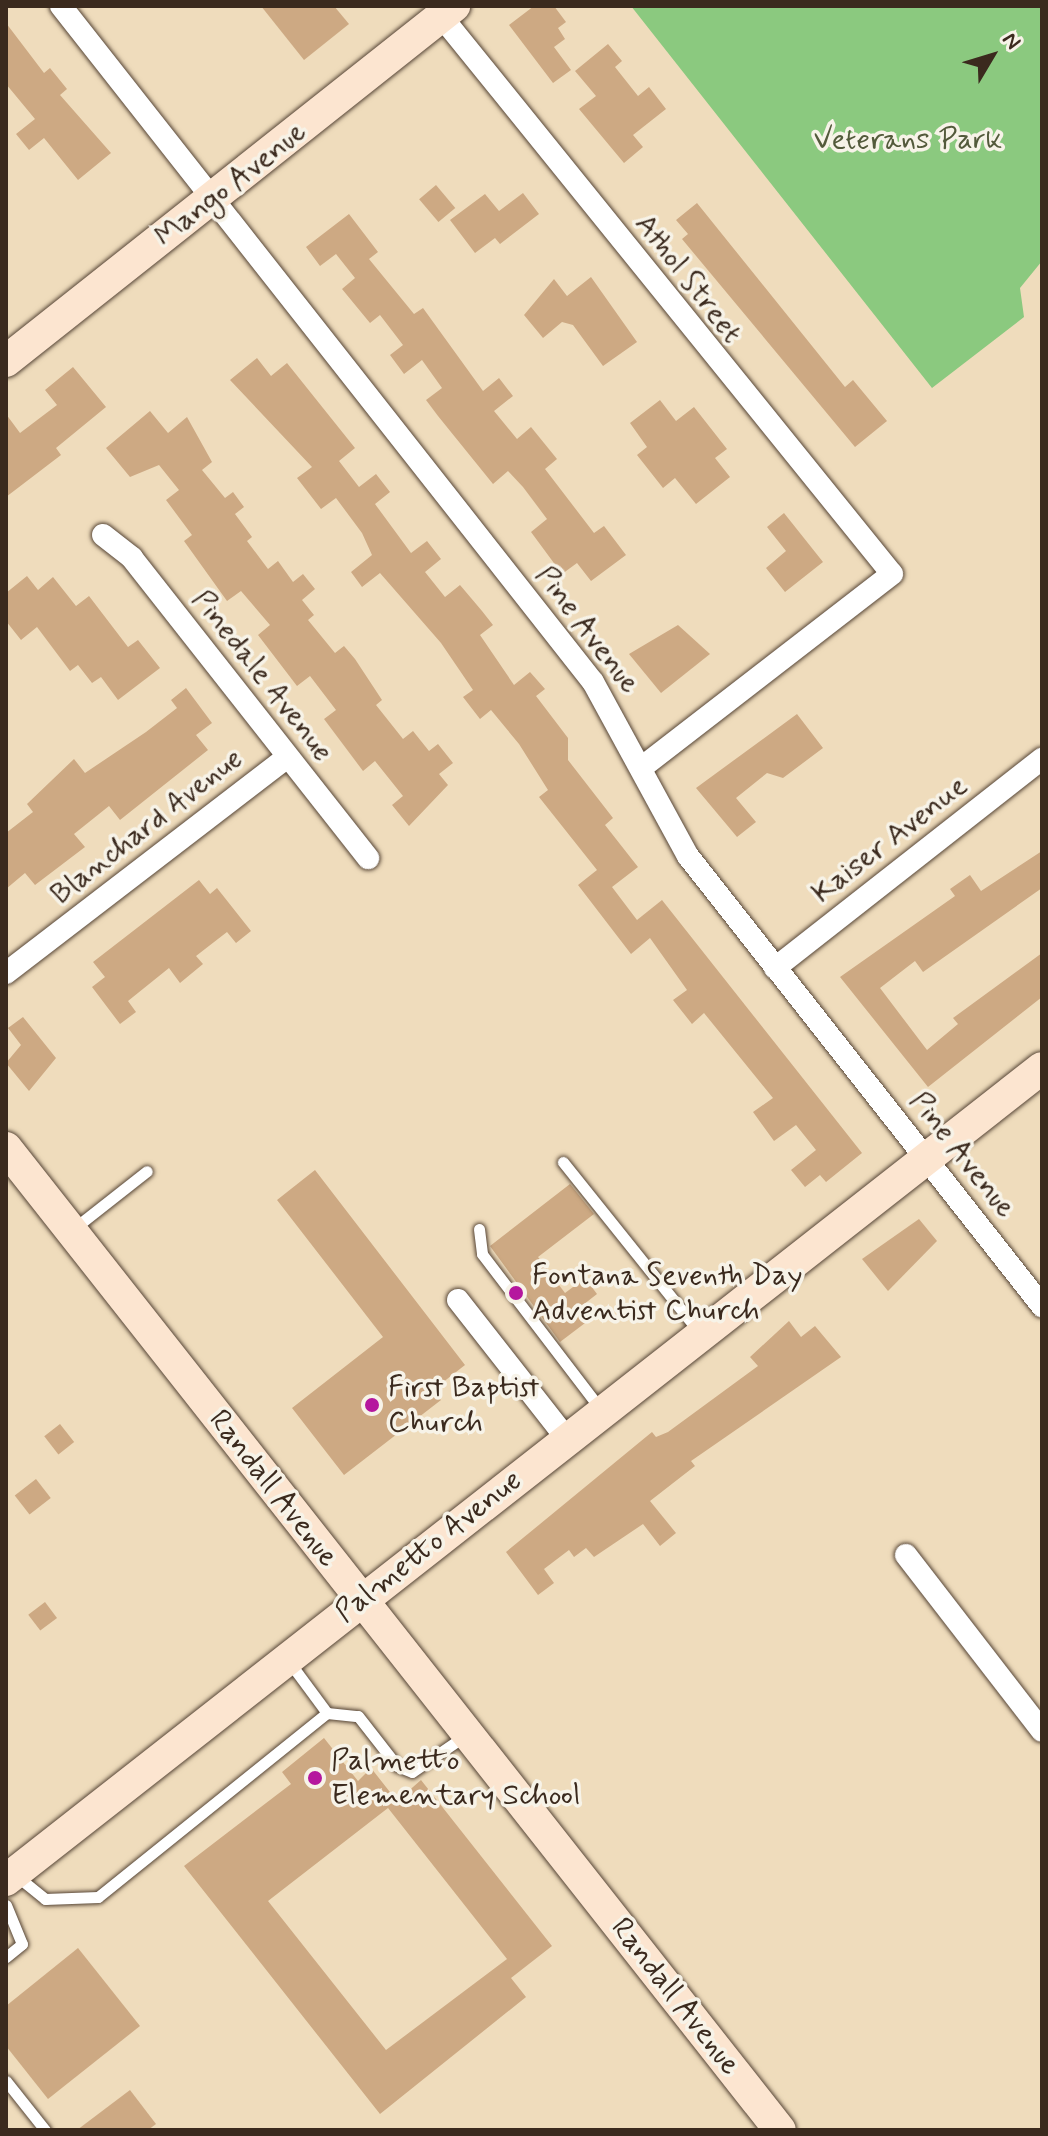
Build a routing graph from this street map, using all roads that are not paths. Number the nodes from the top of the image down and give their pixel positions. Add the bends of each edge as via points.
1 (61, 6) edge
2 (443, 9) edge
3 (214, 200) junction
4 (6, 361) edge
5 (103, 535) dead end
6 (287, 757) junction
7 (1042, 759) edge
8 (642, 767) junction
9 (368, 858) dead end
10 (775, 968) junction
11 (6, 973) edge
12 (1042, 1068) edge
13 (6, 1148) edge
14 (926, 1157) junction
15 (563, 1162) dead end
16 (147, 1171) dead end
17 (479, 1229) dead end
18 (71, 1230) junction
19 (458, 1300) dead end
20 (1042, 1306) edge
21 (701, 1334) junction
22 (602, 1411) junction
23 (567, 1439) junction
24 (906, 1555) dead end
25 (360, 1601) junction
26 (287, 1659) junction
27 (327, 1713) junction
28 (1042, 1731) edge
29 (466, 1734) junction
30 (10, 1877) edge
31 (6, 1905) edge
32 (6, 1957) edge
33 (6, 2081) edge
34 (45, 2130) edge
35 (780, 2130) edge

1 - 3 street, Pine Avenue
2 - 3 street, Mango Avenue
2 - 8 street, Athol Street via 892,574
3 - 4 street, Mango Avenue
3 - 8 street, Pine Avenue via 593,682
5 - 6 street, Pinedale Avenue via 132,558
6 - 9 street, Pinedale Avenue
6 - 11 street, Blanchard Avenue
7 - 10 street, Kaiser Avenue
8 - 10 street, Pine Avenue via 688,856
10 - 14 street, Pine Avenue
12 - 14 street, Palmetto Avenue
13 - 18 street, Randall Avenue
14 - 20 street, Pine Avenue
14 - 21 street, Palmetto Avenue
15 - 21 lane
16 - 18 lane
17 - 22 lane via 482,1254
18 - 25 street, Randall Avenue
19 - 23 street
21 - 22 street, Palmetto Avenue
22 - 23 street, Palmetto Avenue
23 - 25 street, Palmetto Avenue
24 - 28 street
25 - 26 street, Palmetto Avenue
25 - 29 street, Randall Avenue
26 - 27 lane
26 - 30 street, Palmetto Avenue
27 - 29 lane via 358,1716 397,1766 412,1772
27 - 30 lane via 98,1897 45,1899
29 - 35 street, Randall Avenue
31 - 32 lane via 22,1944
33 - 34 lane

